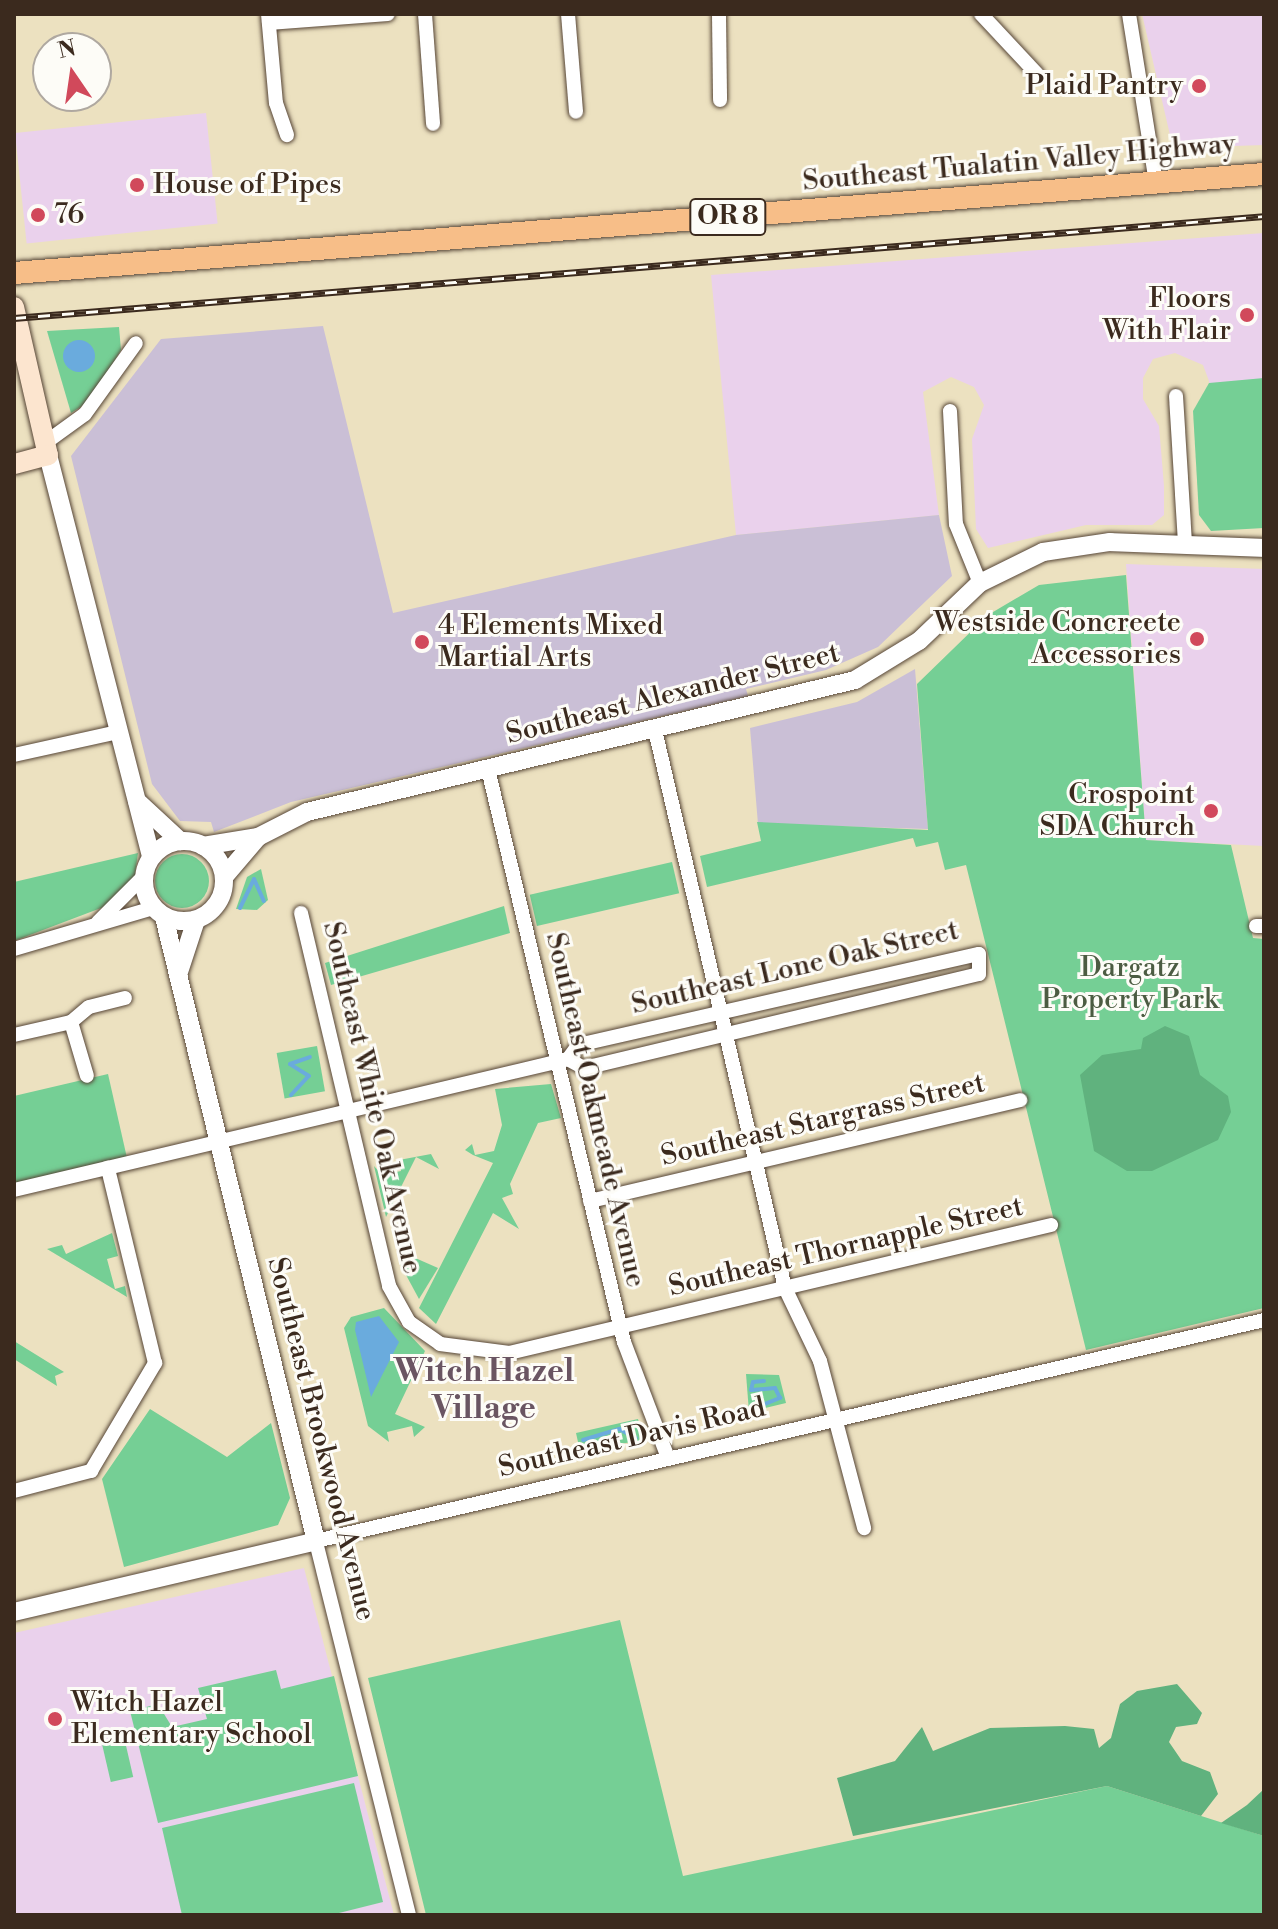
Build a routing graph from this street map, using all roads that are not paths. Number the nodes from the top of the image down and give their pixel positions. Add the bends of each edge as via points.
1 (388, 14) edge
2 (425, 14) edge
3 (568, 14) edge
4 (719, 14) edge
5 (981, 14) edge
6 (1129, 14) edge
7 (268, 18) edge
8 (1037, 74) dead end
9 (720, 100) dead end
10 (576, 112) dead end
11 (433, 124) dead end
12 (287, 135) dead end
13 (1264, 174) edge
14 (1156, 182) junction
15 (14, 273) edge
16 (14, 307) edge
17 (136, 343) dead end
18 (21, 378) edge
19 (1176, 396) dead end
20 (950, 411) dead end
21 (46, 449) junction
22 (14, 464) edge
23 (1185, 543) junction
24 (1264, 548) edge
25 (980, 583) junction
26 (655, 730) junction
27 (118, 732) junction
28 (14, 755) edge
29 (488, 769) junction
30 (137, 801) junction
31 (258, 837) junction
32 (180, 841) junction
33 (203, 846) junction
34 (151, 857) junction
35 (143, 877) junction
36 (224, 877) junction
37 (158, 912) junction
38 (301, 913) dead end
39 (196, 920) junction
40 (98, 923) junction
41 (14, 949) edge
42 (178, 975) junction
43 (125, 998) dead end
44 (722, 1012) junction
45 (71, 1022) junction
46 (727, 1034) junction
47 (14, 1035) edge
48 (563, 1060) junction
49 (87, 1076) dead end
50 (1020, 1100) dead end
51 (347, 1110) junction
52 (220, 1141) junction
53 (757, 1162) junction
54 (108, 1168) junction
55 (14, 1190) edge
56 (590, 1201) junction
57 (1051, 1225) dead end
58 (785, 1288) junction
59 (1264, 1320) edge
60 (620, 1327) junction
61 (422, 1334) joint
62 (838, 1418) junction
63 (668, 1458) junction
64 (14, 1491) edge
65 (864, 1528) dead end
66 (316, 1541) junction
67 (14, 1612) edge
68 (409, 1915) edge

1 - 7 street
2 - 11 street
3 - 10 street
4 - 9 street
5 - 8 street
6 - 14 street
7 - 12 street via 276,103
13 - 14 main road, Southeast Tualatin Valley Highway / OR 8
14 - 15 main road, Southeast Tualatin Valley Highway / OR 8
16 - 18 main road via 30,362
17 - 21 street via 85,414
18 - 21 main road
19 - 23 street
20 - 25 street via 956,524
21 - 22 main road
21 - 27 street
23 - 24 street, Southeast Alexander Street
23 - 25 street, Southeast Alexander Street via 1074,545
25 - 26 street, Southeast Alexander Street via 919,641 855,680
26 - 29 street, Southeast Alexander Street
26 - 44 street
27 - 28 street
27 - 30 street
29 - 31 street, Southeast Alexander Street via 307,812
29 - 48 street, Southeast Oakmeade Avenue
30 - 32 street
30 - 34 street
31 - 33 street, Southeast Alexander Street
31 - 36 street, Southeast Alexander Street
32 - 33 street
32 - 34 street
33 - 36 street
34 - 35 street
35 - 37 street
35 - 40 street
36 - 39 street via 218,902
37 - 39 street
37 - 40 street
37 - 42 street, Southeast Brookwood Avenue
38 - 51 street, Southeast White Oak Avenue
39 - 42 street
40 - 41 street
42 - 52 street, Southeast Brookwood Avenue
43 - 45 street via 89,1007
44 - 46 street
44 - 46 street, Southeast Lone Oak Street via 979,954 979,974
44 - 48 street, Southeast Lone Oak Street via 578,1045
45 - 47 street
45 - 49 street
46 - 48 street, Southeast Lone Oak Street via 584,1068
46 - 53 street
48 - 51 street, Southeast Lone Oak Street
48 - 56 street, Southeast Oakmeade Avenue
50 - 53 street, Southeast Stargrass Street
51 - 52 street, Southeast Lone Oak Street
51 - 61 street, Southeast White Oak Avenue via 389,1286
52 - 54 street, Southeast Lone Oak Street
52 - 66 street, Southeast Brookwood Avenue
53 - 56 street, Southeast Stargrass Street
53 - 58 street
54 - 55 street, Southeast Lone Oak Street
54 - 64 street via 150,1328 150,1379 102,1459 83,1475
56 - 60 street, Southeast Oakmeade Avenue
57 - 58 street, Southeast Thornapple Street
58 - 60 street, Southeast Thornapple Street
58 - 62 street
59 - 62 street, Southeast Davis Road
60 - 61 street, Southeast Thornapple Street via 492,1355 456,1350
60 - 63 street, Southeast Oakmeade Avenue
62 - 63 street, Southeast Davis Road
62 - 65 street
63 - 66 street, Southeast Davis Road
66 - 67 street, Southeast Davis Road
66 - 68 street, Southeast Brookwood Avenue

